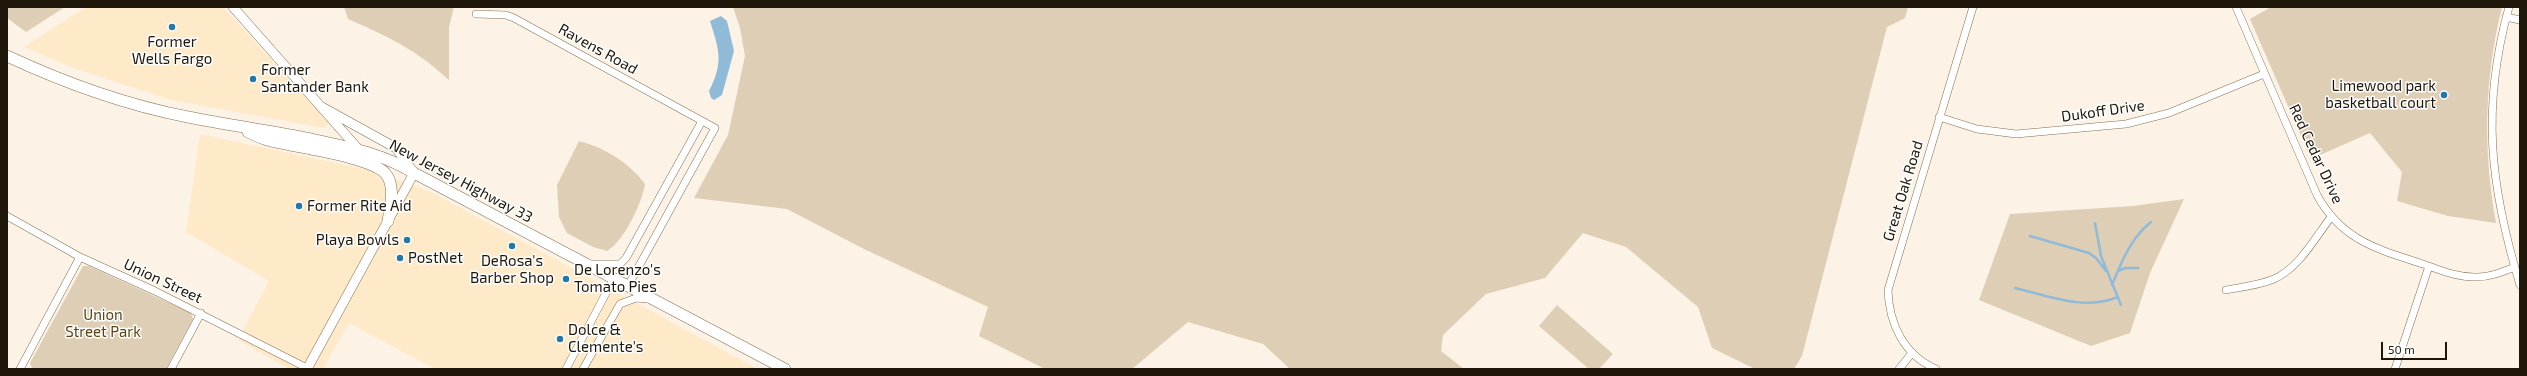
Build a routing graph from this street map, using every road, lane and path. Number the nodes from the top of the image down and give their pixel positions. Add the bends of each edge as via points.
1 (233, 7) edge
2 (1973, 7) edge
3 (2236, 7) edge
4 (2509, 7) edge
5 (476, 14) dead end
6 (2506, 17) junction
7 (2520, 20) edge
8 (7, 56) edge
9 (2264, 74) junction
10 (320, 106) junction
11 (1939, 117) junction
12 (702, 121) junction
13 (232, 125) junction
14 (359, 149) junction
15 (372, 166) junction
16 (414, 173) junction
17 (7, 216) edge
18 (2331, 217) junction
19 (388, 221) junction
20 (80, 257) junction
21 (585, 263) junction
22 (2429, 266) junction
23 (2515, 267) junction
24 (614, 278) junction
25 (2520, 285) edge
26 (628, 286) junction
27 (2226, 290) dead end
28 (660, 303) junction
29 (201, 313) junction
30 (1912, 353) junction
31 (21, 369) edge
32 (172, 369) edge
33 (308, 369) edge
34 (566, 369) edge
35 (583, 369) edge
36 (785, 369) edge
37 (1899, 369) edge
38 (1936, 369) edge
39 (2395, 369) edge

1 - 10 street
2 - 11 street, Great Oak Road
3 - 9 street, Red Cedar Drive
4 - 6 street
5 - 12 street, Ravens Road via 506,15 514,18
6 - 7 street
6 - 23 street via 2493,90 2492,148 2499,206
8 - 13 main road, New Jersey Highway 33 via 41,72 106,96 161,111
9 - 11 street, Dukoff Drive via 2169,113 2126,124 2016,134 1977,129
9 - 18 street, Red Cedar Drive via 2317,195
10 - 14 street
10 - 16 street via 396,148
11 - 30 street, Great Oak Road via 1888,290 1893,323 1902,341
12 - 21 street via 626,258 620,264
12 - 26 street, Ravens Road via 715,128
13 - 14 main road, New Jersey Highway 33
13 - 15 main road via 266,140 340,155
14 - 15 street
14 - 16 main road, New Jersey Highway 33 via 396,162
15 - 19 main road via 385,173 391,186
16 - 19 street
16 - 21 main road, New Jersey Highway 33
17 - 20 street, Union Street
18 - 22 street, Red Cedar Drive via 2350,235 2371,247
18 - 27 street via 2294,265 2285,272 2264,282
19 - 33 street
20 - 29 street, Union Street
20 - 31 street
21 - 24 main road, New Jersey Highway 33
22 - 23 street, Red Cedar Drive via 2465,277 2477,277
22 - 39 street
23 - 25 street
24 - 26 main road, New Jersey Highway 33
24 - 34 street
26 - 28 main road, New Jersey Highway 33
28 - 35 street via 636,298 620,304
28 - 36 main road, New Jersey Highway 33
29 - 32 street
29 - 33 street, Union Street
30 - 37 street
30 - 38 street, Great Oak Road

